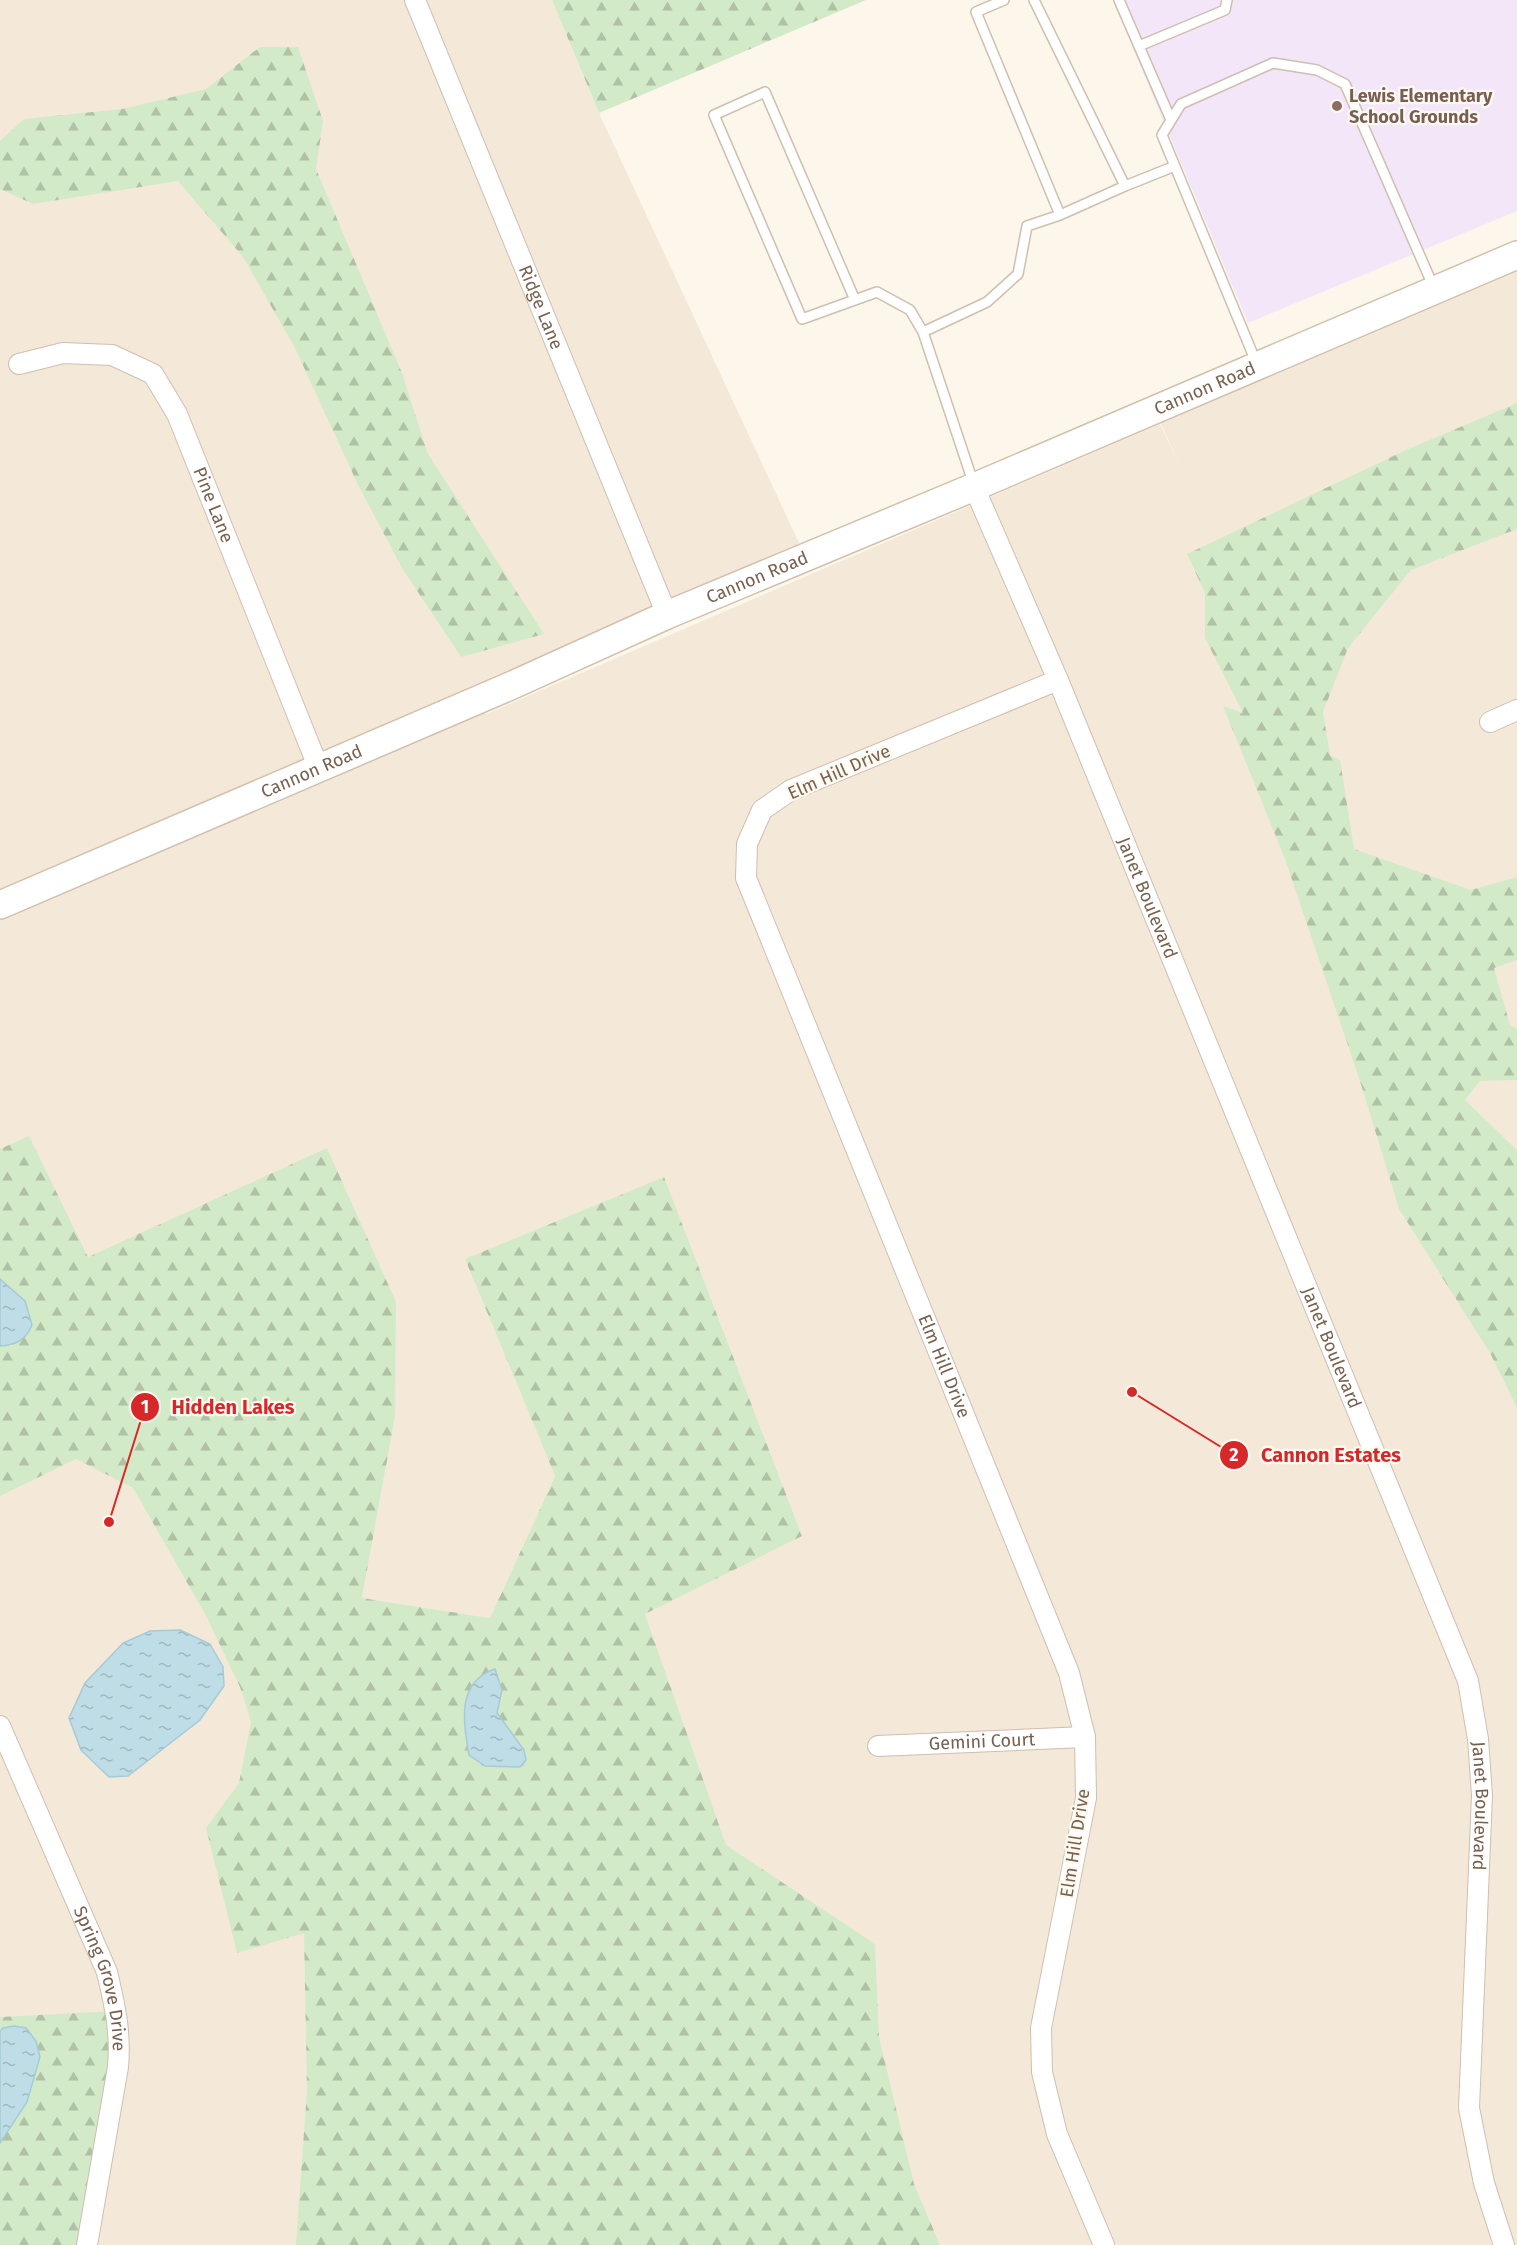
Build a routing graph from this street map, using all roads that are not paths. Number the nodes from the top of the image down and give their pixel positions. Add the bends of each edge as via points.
1 (415, 0) edge
2 (1004, 0) edge
3 (1034, 0) edge
4 (1119, 0) edge
5 (1227, 0) edge
6 (1139, 46) junction
7 (1171, 120) junction
8 (1175, 166) junction
9 (1125, 186) junction
10 (1060, 215) junction
11 (1517, 255) edge
12 (1434, 291) junction
13 (855, 300) junction
14 (924, 332) junction
15 (19, 364) dead end
16 (1258, 366) junction
17 (975, 487) junction
18 (667, 615) junction
19 (1058, 680) junction
20 (1517, 710) edge
21 (1490, 722) dead end
22 (319, 768) junction
23 (0, 906) edge
24 (0, 1726) edge
25 (1085, 1737) junction
26 (878, 1746) dead end
27 (87, 2245) edge
28 (1104, 2245) edge
29 (1504, 2245) edge

1 - 18 street, Ridge Lane
2 - 10 lane via 976,12
3 - 9 lane
4 - 6 lane
5 - 6 lane via 1224,10
6 - 7 lane
7 - 8 lane via 1162,135
7 - 12 lane via 1181,104 1273,63 1317,70 1345,84
8 - 9 lane
8 - 16 lane
9 - 10 lane
10 - 14 lane via 1028,226 1018,274 987,302
11 - 12 main road, Cannon Road
12 - 16 main road, Cannon Road
13 - 13 lane via 802,319 714,114 765,92
13 - 14 lane via 877,292 910,310
14 - 17 lane
15 - 22 street, Pine Lane via 63,353 112,354 153,374 177,414
16 - 17 main road, Cannon Road
17 - 18 main road, Cannon Road
17 - 19 street, Janet Boulevard
18 - 22 main road, Cannon Road
19 - 25 street, Elm Hill Drive via 791,790 762,810 747,844 746,878 1069,1673
19 - 29 street, Janet Boulevard via 1468,1681 1482,1795 1469,2108 1484,2183
20 - 21 street
22 - 23 main road, Cannon Road
24 - 27 street, Spring Grove Drive via 107,1972 114,2001 120,2040 118,2067
25 - 26 street, Gemini Court
25 - 28 street, Elm Hill Drive via 1086,1798 1041,2028 1042,2072 1057,2134

